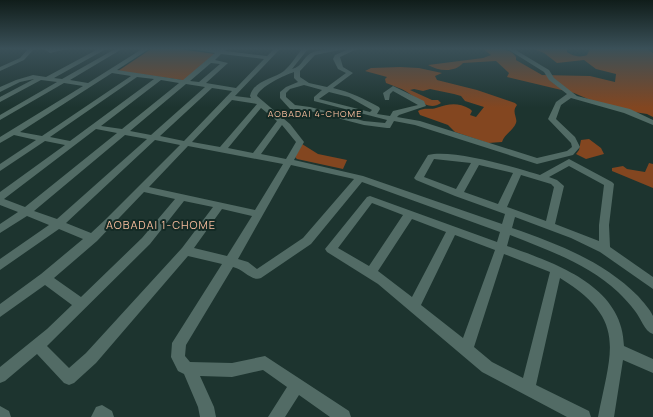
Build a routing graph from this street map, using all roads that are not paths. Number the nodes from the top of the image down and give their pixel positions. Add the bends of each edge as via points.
1 (65, 68) edge
2 (88, 68) edge
3 (115, 68) edge
4 (201, 68) edge
5 (220, 68) edge
6 (256, 68) edge
7 (289, 68) edge
8 (300, 68) edge
9 (341, 68) edge
10 (541, 68) edge
11 (297, 70) junction
12 (111, 71) junction
13 (286, 72) junction
14 (136, 75) junction
15 (160, 78) junction
16 (44, 79) junction
17 (64, 82) junction
18 (184, 82) junction
19 (303, 83) junction
20 (89, 85) junction
21 (206, 85) junction
22 (327, 88) junction
23 (0, 90) edge
24 (238, 90) junction
25 (572, 95) junction
26 (230, 98) junction
27 (387, 98) dead end
28 (0, 100) edge
29 (259, 103) junction
30 (372, 115) junction
31 (0, 118) edge
32 (393, 119) junction
33 (281, 121) junction
34 (653, 123) edge
35 (96, 127) junction
36 (124, 132) junction
37 (14, 133) junction
38 (154, 137) junction
39 (44, 138) junction
40 (0, 141) edge
41 (187, 143) junction
42 (73, 144) junction
43 (222, 150) junction
44 (255, 156) junction
45 (289, 162) junction
46 (476, 162) junction
47 (0, 168) edge
48 (518, 172) junction
49 (360, 178) junction
50 (541, 178) junction
51 (143, 189) junction
52 (458, 194) junction
53 (0, 197) edge
54 (181, 198) junction
55 (0, 201) edge
56 (219, 206) junction
57 (506, 211) junction
58 (26, 212) junction
59 (410, 213) junction
60 (259, 214) junction
61 (58, 224) junction
62 (550, 225) junction
63 (0, 229) edge
64 (452, 230) junction
65 (506, 230) junction
66 (93, 238) junction
67 (501, 248) junction
68 (604, 249) junction
69 (186, 251) junction
70 (230, 262) junction
71 (0, 265) edge
72 (556, 270) junction
73 (371, 272) junction
74 (45, 278) junction
75 (652, 283) edge
76 (81, 304) junction
77 (414, 306) junction
78 (0, 311) edge
79 (653, 328) edge
80 (37, 346) junction
81 (466, 349) junction
82 (616, 350) junction
83 (653, 366) edge
84 (189, 369) junction
85 (0, 376) edge
86 (297, 385) junction
87 (528, 389) junction
88 (0, 414) edge
89 (3, 417) edge
90 (99, 417) edge
91 (106, 417) edge
92 (208, 417) edge
93 (276, 417) edge
94 (343, 417) edge
95 (583, 417) edge
96 (606, 417) edge

1 - 16 street
2 - 17 street
3 - 12 street
4 - 18 street
5 - 21 street
6 - 24 street
7 - 13 street
8 - 11 street
9 - 22 street via 350,73
10 - 25 street
11 - 13 street
11 - 19 street via 297,78
12 - 14 street
12 - 20 street
13 - 29 street via 255,90 253,96
14 - 15 street
14 - 39 street
15 - 18 street
15 - 35 street
16 - 17 street
16 - 23 street via 24,79
16 - 28 street
17 - 20 street
17 - 31 street
18 - 21 street
18 - 36 street
19 - 22 street
19 - 32 street via 283,92 283,98 293,107 306,108 355,122 384,126 390,125
20 - 37 street
21 - 24 street
21 - 38 street
22 - 30 street via 352,95 376,109
22 - 30 street via 316,100
24 - 26 street
25 - 32 street via 560,101 552,119 570,136 576,147 570,153 537,161 417,123
25 - 34 street via 627,111
26 - 29 street
26 - 41 street
27 - 32 street via 386,93 393,88 421,103 422,106 396,113
29 - 33 street
29 - 43 street
30 - 32 street
33 - 44 street
33 - 45 street via 300,142
35 - 36 street
35 - 42 street
36 - 38 street
36 - 58 street
37 - 39 street
37 - 40 street
38 - 41 street
38 - 61 street
39 - 42 street
39 - 47 street
41 - 43 street
41 - 51 street
42 - 53 street
43 - 44 street
44 - 45 street
45 - 49 street
45 - 60 street
46 - 48 street
46 - 52 street
46 - 52 street via 431,157 420,178
48 - 50 street
48 - 57 street
49 - 65 street
49 - 70 street via 307,241 257,275 244,265
50 - 62 street via 559,186
50 - 68 street via 569,162 609,184
51 - 54 street
51 - 66 street
52 - 57 street
54 - 56 street
54 - 76 street via 146,241
55 - 58 street
56 - 60 street
56 - 69 street
57 - 62 street
57 - 65 street
58 - 61 street
58 - 63 street
59 - 64 street
59 - 73 street
59 - 73 street via 370,199 331,249
60 - 70 street
61 - 66 street
61 - 71 street
62 - 68 street
64 - 67 street
64 - 77 street
65 - 67 street
65 - 79 street via 566,252 597,270 632,299
66 - 74 street
67 - 72 street
67 - 81 street
68 - 75 street
69 - 70 street
69 - 80 street via 91,358 69,378
70 - 84 street via 179,343 178,356 183,366
72 - 82 street via 578,283 605,309 614,325
72 - 87 street
73 - 77 street
74 - 76 street
74 - 78 street
76 - 80 street
77 - 81 street
80 - 85 street
81 - 87 street via 487,368
82 - 83 street
82 - 96 street
84 - 86 street via 232,370 265,363
84 - 92 street
86 - 93 street
86 - 94 street
87 - 95 street
88 - 89 street
90 - 91 street via 102,413

